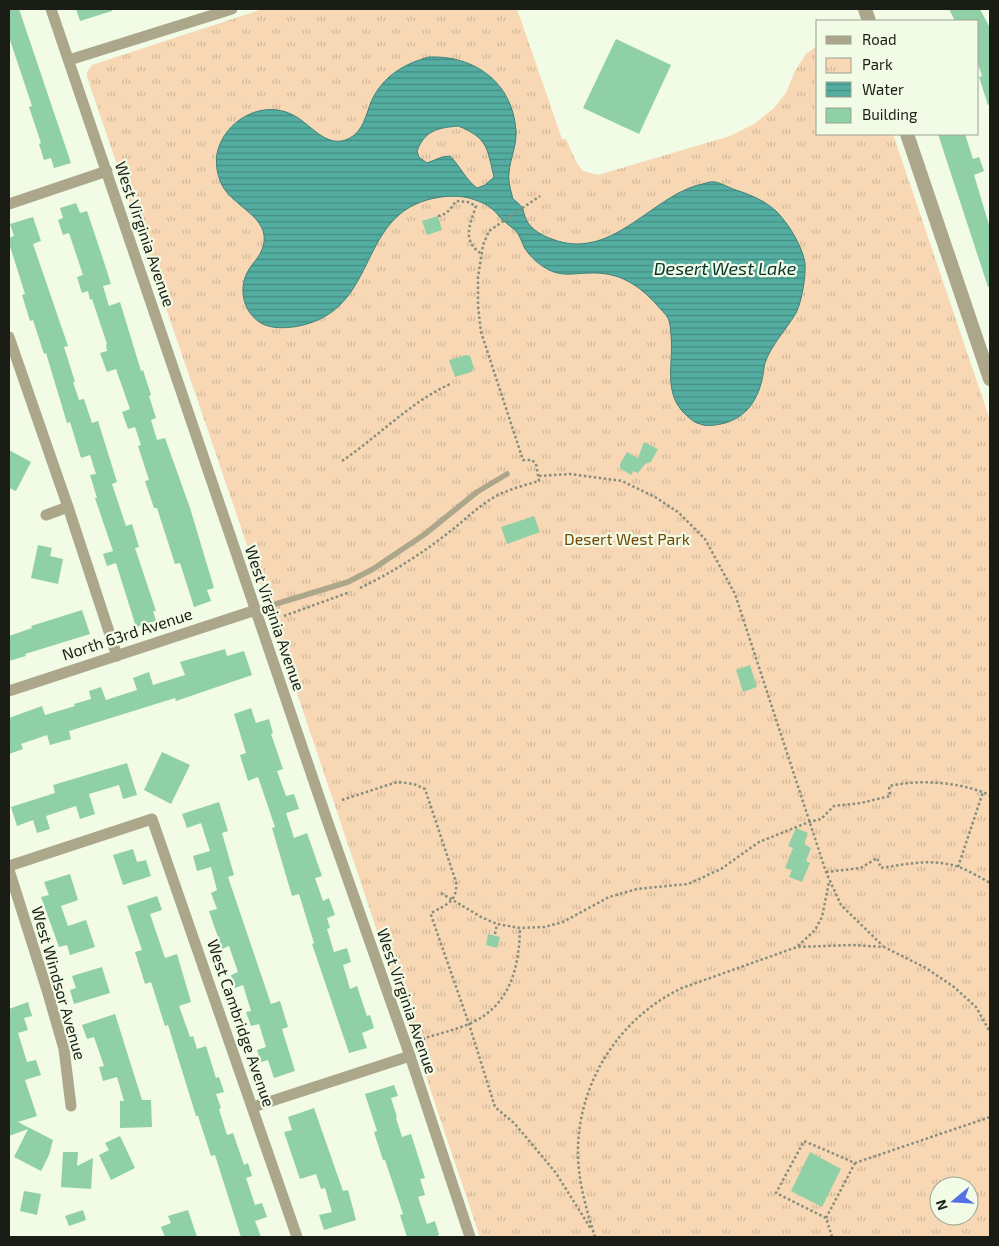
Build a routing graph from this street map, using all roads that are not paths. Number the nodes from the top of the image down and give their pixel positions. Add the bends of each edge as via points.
1 (51, 9) edge
2 (232, 9) edge
3 (69, 60) junction
4 (907, 135) edge
5 (107, 171) junction
6 (9, 204) edge
7 (9, 337) edge
8 (13, 365) edge
9 (990, 378) edge
10 (508, 474) dead end
11 (68, 507) junction
12 (46, 515) dead end
13 (256, 610) junction
14 (117, 656) junction
15 (9, 691) edge
16 (9, 866) edge
17 (9, 870) edge
18 (410, 1056) junction
19 (72, 1106) dead end
20 (253, 1107) junction
21 (297, 1237) edge
22 (470, 1237) edge

1 - 3 street, West Virginia Avenue
2 - 3 street
3 - 5 street, West Virginia Avenue
4 - 9 street
5 - 6 street
5 - 13 street, West Virginia Avenue
7 - 8 street
8 - 11 street
10 - 13 lane via 477,492 425,534 373,569 348,582
11 - 12 street
11 - 14 street
13 - 14 street, North 63rd Avenue
13 - 18 street, West Virginia Avenue
14 - 15 street, North 63rd Avenue
16 - 20 street, West Cambridge Avenue via 152,820
17 - 19 street, West Windsor Avenue via 64,1049
18 - 20 street
18 - 22 street, West Virginia Avenue
20 - 21 street, West Cambridge Avenue

